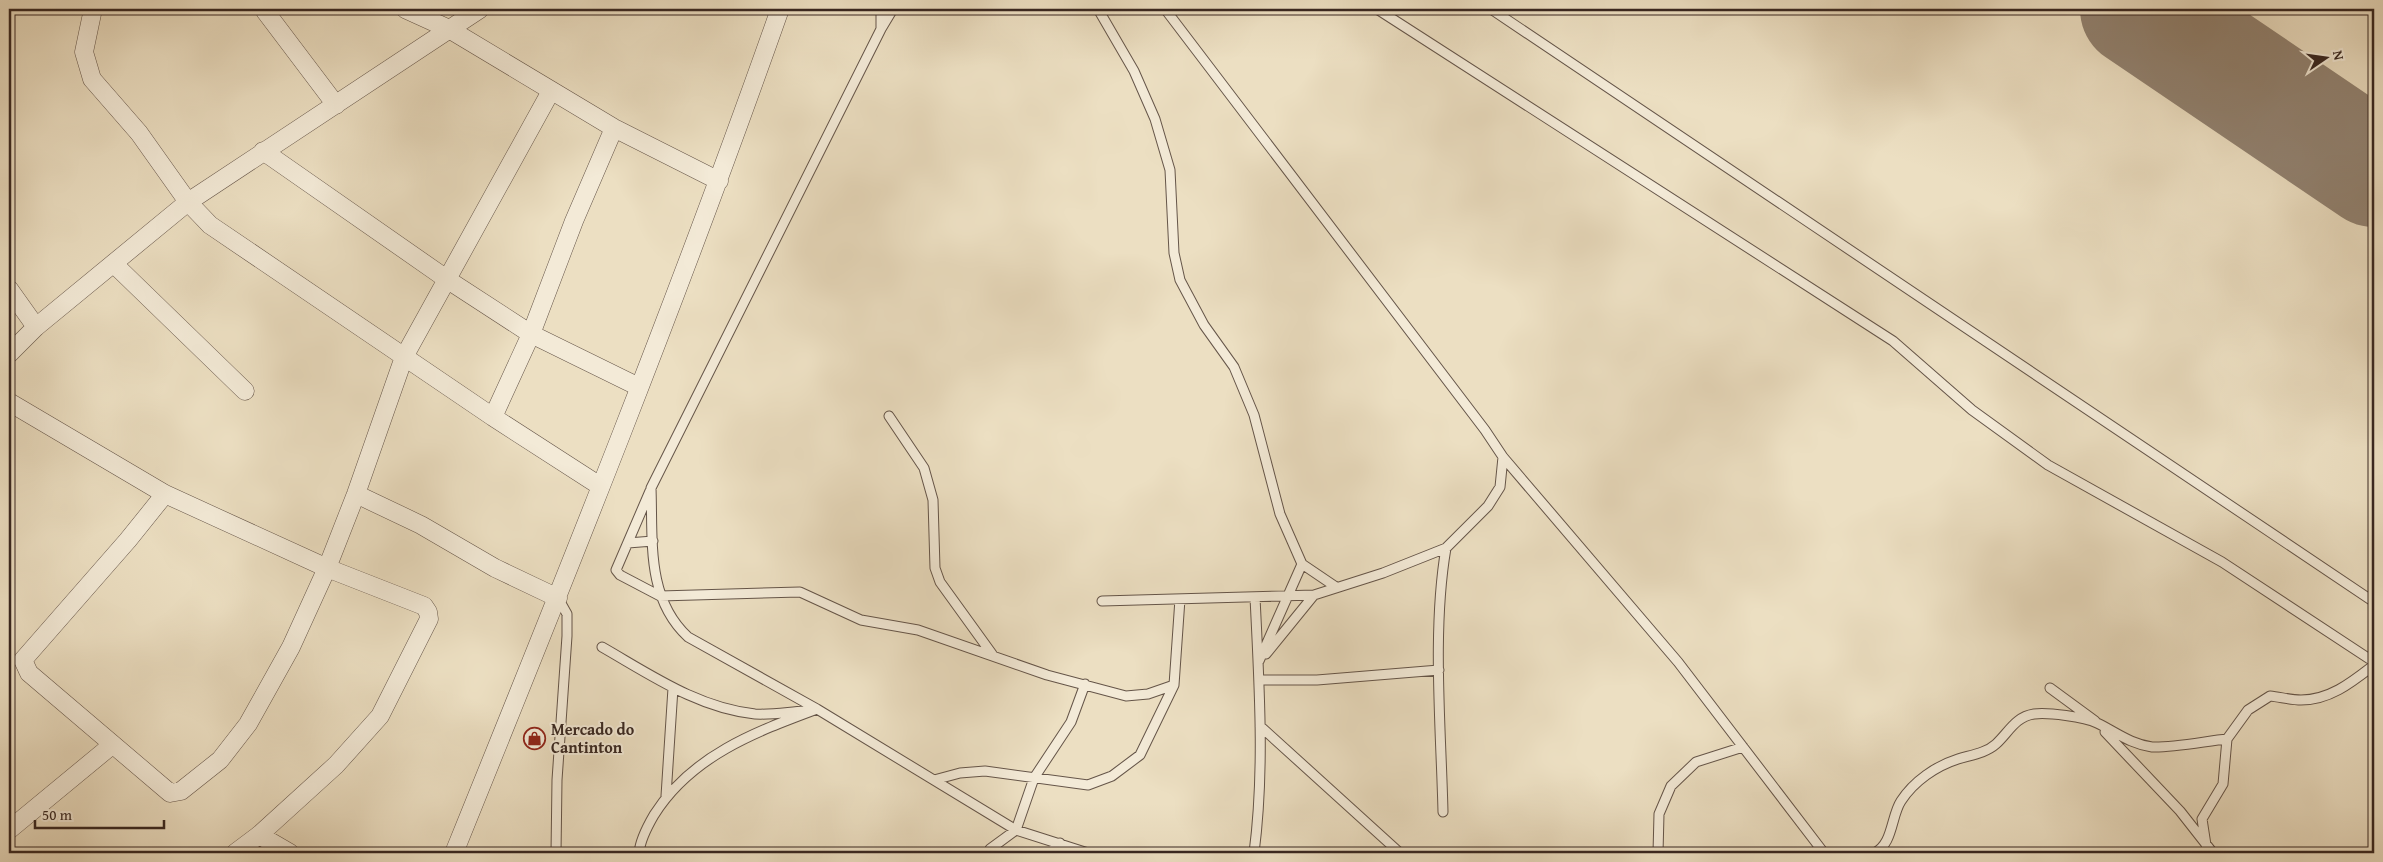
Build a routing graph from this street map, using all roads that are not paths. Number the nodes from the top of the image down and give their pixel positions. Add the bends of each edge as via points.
1 (93, 9) edge
2 (405, 9) edge
3 (480, 9) edge
4 (780, 9) edge
5 (881, 9) edge
6 (893, 9) edge
7 (1098, 9) edge
8 (1165, 9) edge
9 (1377, 9) edge
10 (1491, 9) edge
11 (265, 11) dead end
12 (448, 29) junction
13 (881, 29) junction
14 (551, 91) junction
15 (336, 105) junction
16 (614, 128) junction
17 (263, 151) junction
18 (719, 181) junction
19 (188, 202) junction
20 (115, 265) junction
21 (448, 280) junction
22 (9, 288) edge
23 (36, 327) junction
24 (531, 334) junction
25 (9, 354) edge
26 (404, 357) junction
27 (639, 387) junction
28 (245, 391) dead end
29 (9, 402) edge
30 (889, 416) dead end
31 (492, 417) junction
32 (1503, 457) junction
33 (600, 486) junction
34 (651, 488) junction
35 (164, 494) junction
36 (356, 494) junction
37 (653, 541) junction
38 (628, 542) junction
39 (1446, 548) junction
40 (1302, 564) junction
41 (327, 568) junction
42 (1336, 587) junction
43 (660, 596) junction
44 (1288, 596) junction
45 (1314, 596) junction
46 (1255, 597) junction
47 (558, 598) junction
48 (1180, 599) junction
49 (1102, 602) dead end
50 (2374, 602) edge
51 (602, 647) dead end
52 (992, 654) junction
53 (1258, 663) junction
54 (2374, 664) edge
55 (1439, 670) junction
56 (1259, 680) junction
57 (1085, 684) junction
58 (1174, 685) junction
59 (673, 688) junction
60 (2050, 688) dead end
61 (817, 709) junction
62 (2096, 722) junction
63 (1260, 726) junction
64 (2227, 739) junction
65 (112, 745) junction
66 (1742, 747) junction
67 (1034, 778) junction
68 (934, 780) junction
69 (666, 796) junction
70 (1443, 812) dead end
71 (9, 830) edge
72 (1016, 830) junction
73 (258, 835) junction
74 (1060, 843) junction
75 (2210, 850) edge
76 (234, 853) edge
77 (290, 853) edge
78 (454, 853) edge
79 (556, 853) edge
80 (638, 853) edge
81 (988, 853) edge
82 (1048, 853) edge
83 (1088, 853) edge
84 (1254, 853) edge
85 (1400, 853) edge
86 (1658, 853) edge
87 (1824, 853) edge
88 (1874, 853) edge

1 - 19 street via 84,52 92,79 139,133
2 - 12 street
3 - 12 street
4 - 18 street
5 - 13 lane
6 - 13 lane
7 - 40 lane via 1134,71 1155,119 1170,170 1174,253 1180,280 1195,311 1234,368 1254,415 1280,514
8 - 32 lane
9 - 54 lane via 1894,341 1972,410 2048,465 2222,562
10 - 50 lane
11 - 15 street
12 - 14 street
12 - 15 street
13 - 34 lane
14 - 16 street
14 - 21 street
15 - 17 street
16 - 18 street
16 - 24 street
17 - 19 street
17 - 21 street
18 - 27 street
19 - 20 street
19 - 26 street via 210,225 248,253
20 - 23 street
20 - 28 street
21 - 24 street
21 - 26 street
22 - 23 street
23 - 25 street
24 - 27 street
24 - 31 street
26 - 31 street
26 - 36 street
27 - 33 street
29 - 35 street
30 - 52 lane via 924,468 933,500 935,568 940,582
31 - 33 street
32 - 39 lane via 1500,487 1488,506
32 - 66 lane via 1678,662
33 - 47 street
34 - 37 lane
34 - 38 lane
35 - 41 street
35 - 65 street via 23,660 29,673
36 - 41 street
36 - 47 street
37 - 38 lane
37 - 43 lane
38 - 43 lane via 616,570
39 - 42 lane via 1383,573
39 - 55 lane via 1442,574
40 - 42 lane
40 - 44 lane
41 - 65 street via 291,647 248,724 220,760 181,791 170,793
41 - 73 street via 424,606 429,619 380,716 336,765
42 - 45 lane
43 - 52 lane via 800,592 861,620 918,630
43 - 61 lane via 674,624 688,637
44 - 45 lane
44 - 46 lane
44 - 53 lane
45 - 53 lane
46 - 48 lane
46 - 53 lane
47 - 78 street
47 - 79 lane via 567,614 567,636 557,780
48 - 49 lane
48 - 58 lane
51 - 59 lane
52 - 57 lane
53 - 56 lane
54 - 64 lane via 2342,689 2320,698 2300,700 2270,696 2248,710
55 - 56 lane via 1317,680
55 - 70 lane
56 - 63 lane
57 - 58 lane via 1126,696 1148,694
57 - 67 lane via 1071,722
58 - 67 lane via 1140,755 1112,776 1088,784
59 - 61 lane via 707,703 756,714
59 - 69 lane
60 - 62 lane
61 - 68 lane
61 - 69 lane via 737,742 699,765
62 - 64 lane via 2126,740 2153,747
62 - 75 lane via 2180,811
62 - 88 lane via 2045,713 2020,719 1996,744 1949,762 1914,786 1900,802 1882,848
63 - 84 lane via 1259,816
63 - 85 lane
64 - 75 lane via 2223,784 2202,820
65 - 71 street
66 - 86 lane via 1696,762 1671,786 1660,814
66 - 87 lane
67 - 68 lane via 960,772
67 - 72 lane
68 - 72 lane
69 - 80 lane via 649,823
72 - 74 lane
72 - 81 lane
73 - 76 street
73 - 77 street
74 - 82 lane
74 - 83 lane

